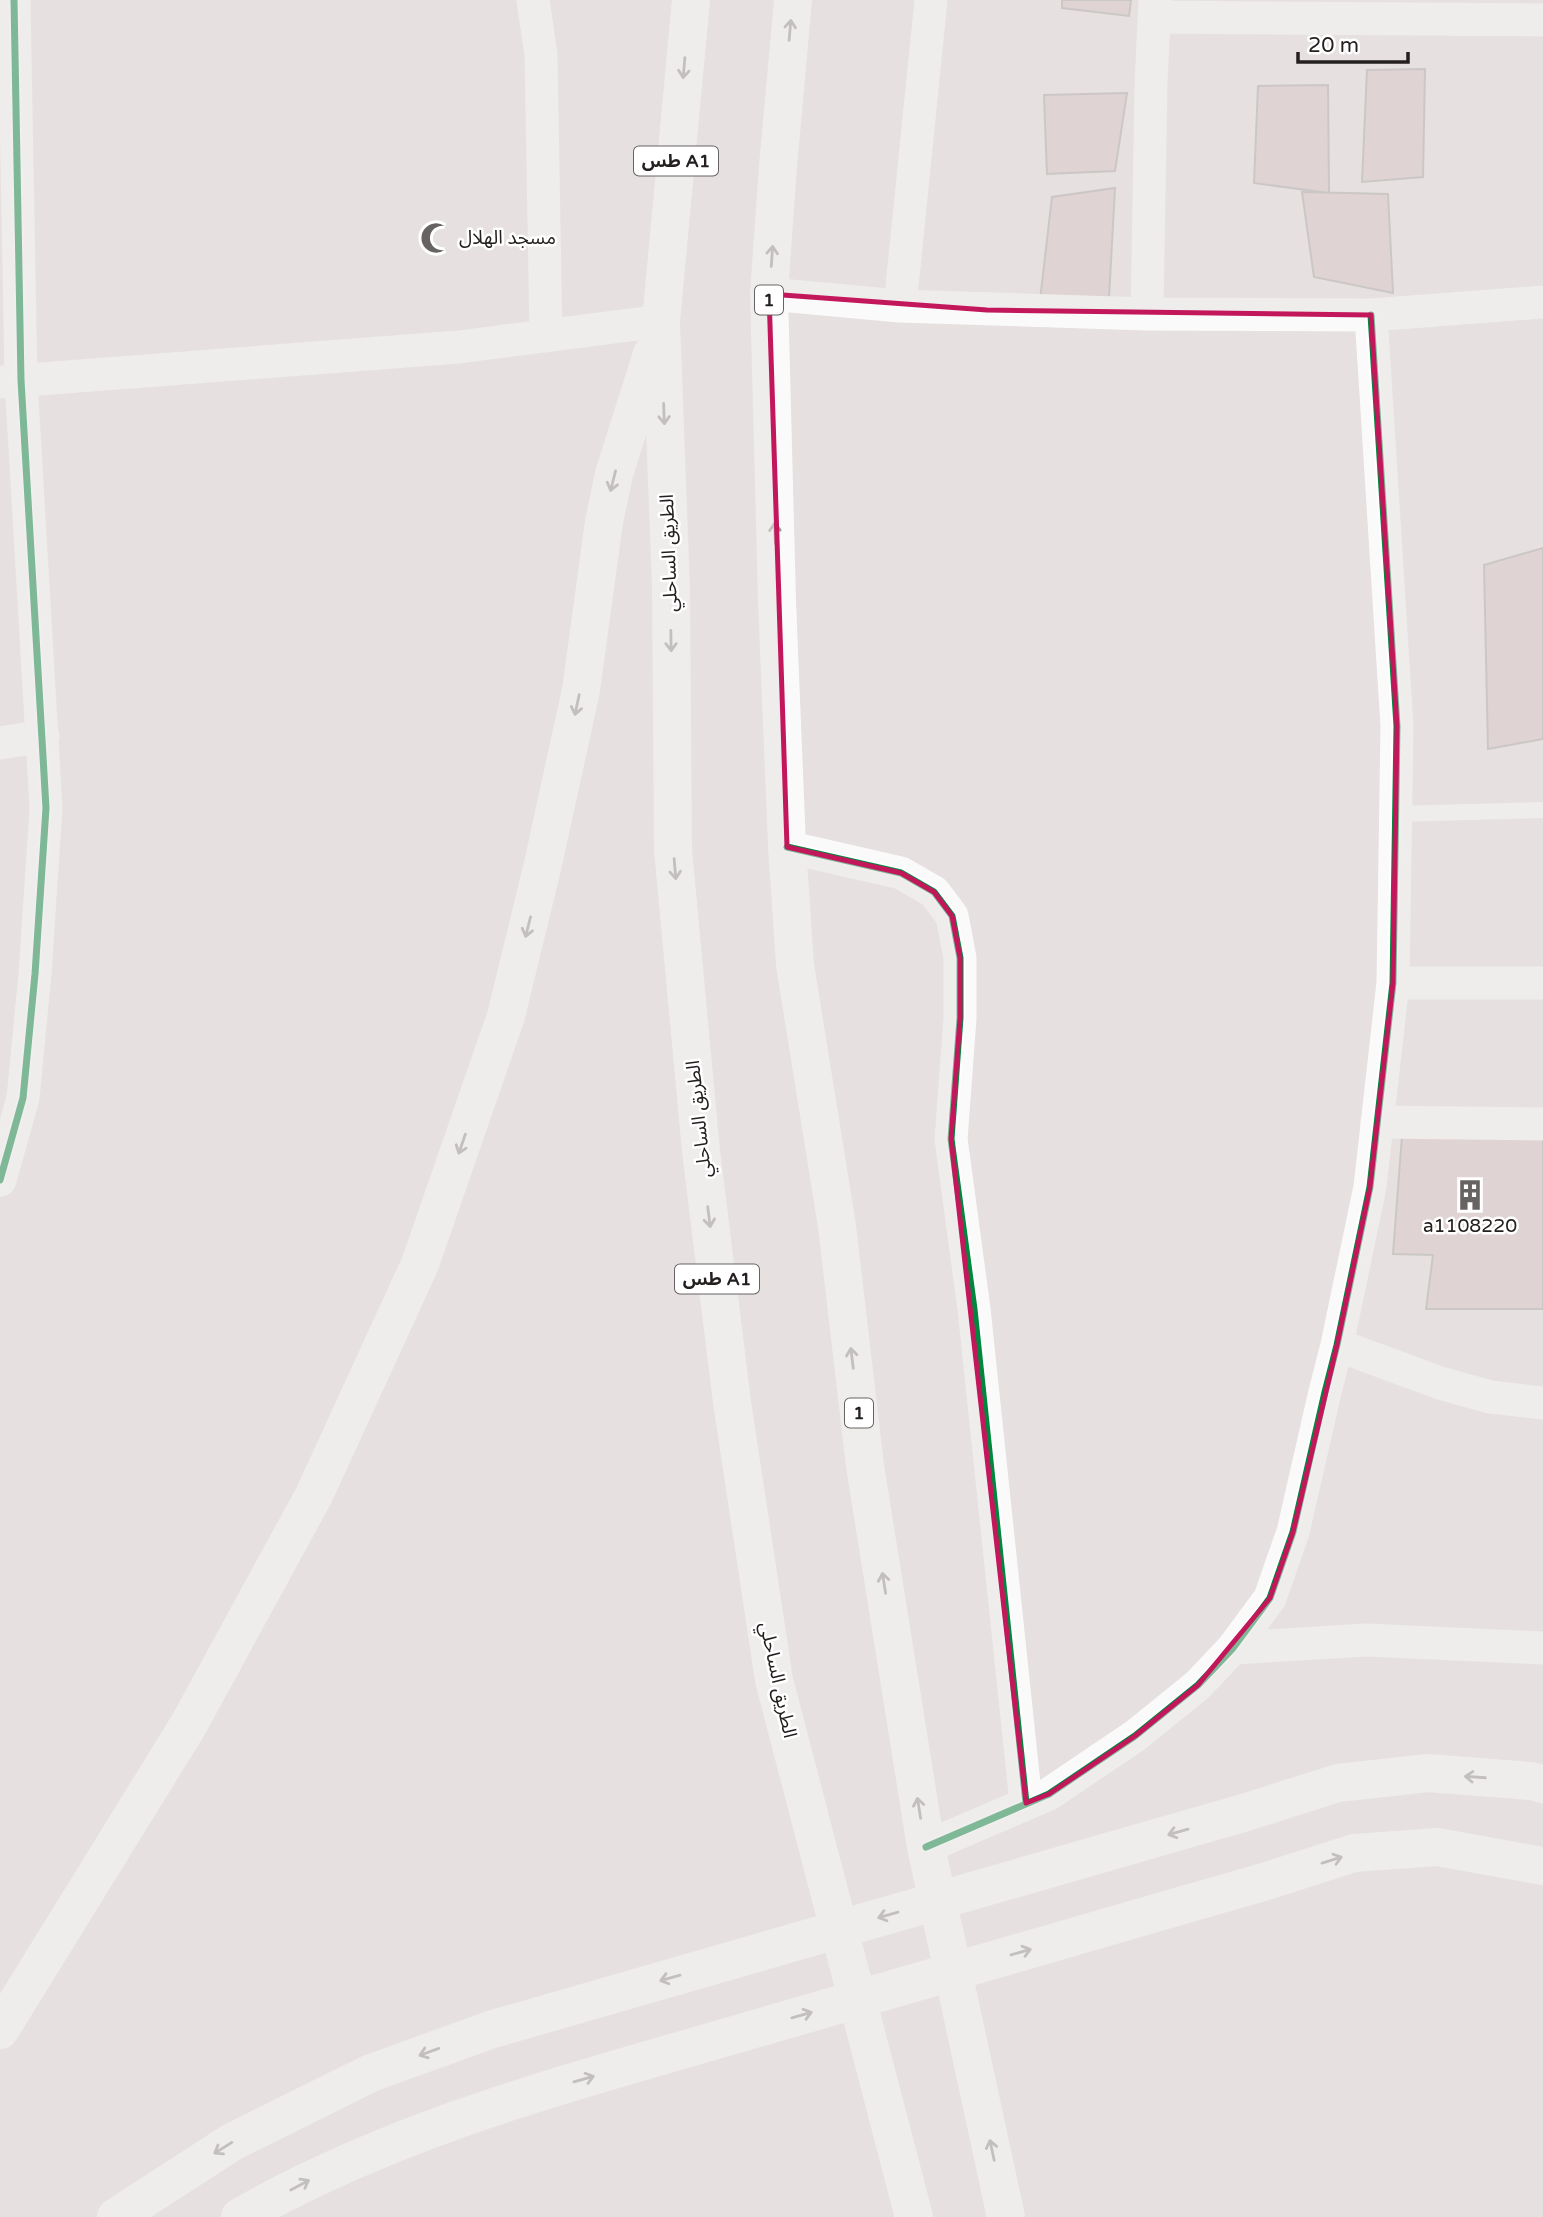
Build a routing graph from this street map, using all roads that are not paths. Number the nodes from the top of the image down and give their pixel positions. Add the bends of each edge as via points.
1 (14, 0) edge
2 (533, 0) edge
3 (691, 0) edge
4 (793, 0) edge
5 (931, 0) edge
6 (1155, 8) edge
7 (1543, 20) edge
8 (769, 294) junction
9 (1543, 302) edge
10 (900, 306) junction
11 (1147, 314) junction
12 (1371, 315) junction
13 (661, 321) junction
14 (546, 336) junction
15 (10, 381) edge
16 (43, 736) junction
17 (0, 743) edge
18 (1543, 810) edge
19 (1395, 814) junction
20 (787, 847) junction
21 (1393, 983) junction
22 (1543, 983) edge
23 (1377, 1122) junction
24 (1543, 1124) edge
25 (0, 1180) edge
26 (1337, 1345) junction
27 (1543, 1403) edge
28 (1233, 1648) junction
29 (1543, 1648) edge
30 (1543, 1784) edge
31 (1026, 1803) junction
32 (926, 1847) junction
33 (1543, 1866) edge
34 (0, 2030) edge
35 (116, 2217) edge
36 (240, 2217) edge
37 (914, 2217) edge
38 (1006, 2217) edge

1 - 15 street
2 - 14 street via 541,55
3 -> 13 highway, الطريق الساحلي / طس A1
8 -> 4 highway, 1
5 - 10 street
6 - 7 street
6 - 11 street
8 - 10 street
20 -> 8 highway, 1
9 - 12 street
10 - 11 street
11 - 12 street
12 - 19 street via 1397,726
13 - 14 street
13 -> 34 highway via 614,474 581,690 506,1016 420,1264 314,1495 189,1724
13 -> 37 highway, الطريق الساحلي / طس A1 via 671,588 673,850 701,1151 732,1402 774,1680
14 - 15 street
15 - 16 street
16 - 17 street
16 - 25 street via 46,808 33,1002 23,1098
18 - 19 lane
19 - 21 street
20 - 31 street via 901,873 934,892 952,916 960,958 960,1018 951,1139 974,1310
32 -> 20 highway, 1 via 865,1466 837,1226 795,965
21 - 22 street
21 - 23 street
23 - 24 street
23 - 26 street via 1370,1186
26 - 27 street via 1440,1383
26 - 28 street via 1293,1532 1270,1598
28 - 29 street via 1366,1640
28 - 31 street via 1198,1685 1135,1736 1049,1794
30 -> 35 highway via 1428,1773 1338,1783 494,2029 348,2084 232,2142
31 - 32 street
38 -> 32 highway, 1
36 -> 33 highway via 381,2147 518,2098 1354,1853 1437,1847

